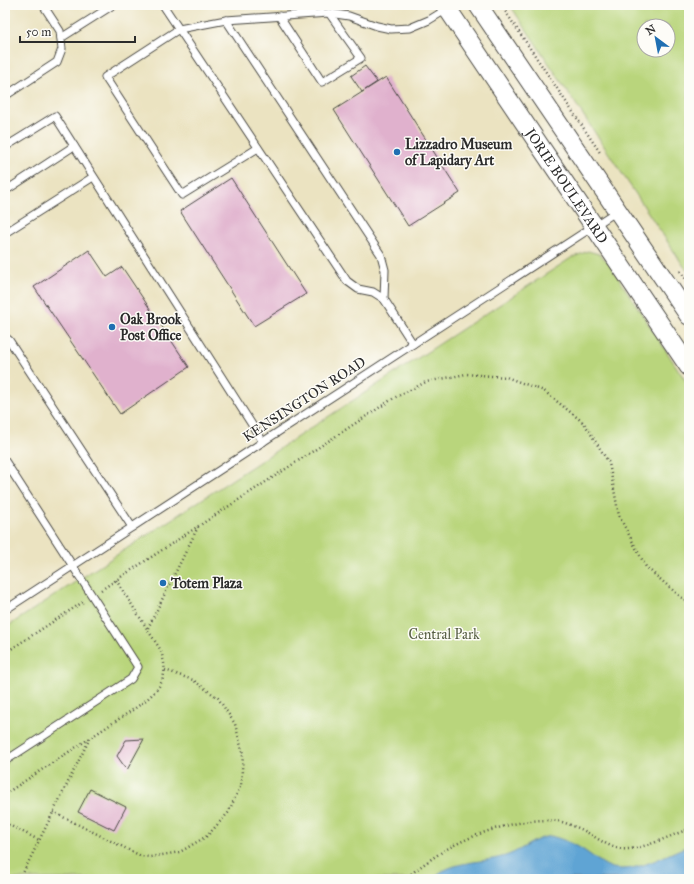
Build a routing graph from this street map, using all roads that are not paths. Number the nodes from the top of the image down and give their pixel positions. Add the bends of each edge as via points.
1 (43, 5) edge
2 (113, 5) edge
3 (163, 5) edge
4 (478, 5) edge
5 (446, 7) edge
6 (329, 13) junction
7 (279, 16) junction
8 (226, 20) junction
9 (179, 29) junction
10 (61, 38) junction
11 (5, 96) edge
12 (74, 146) junction
13 (5, 148) edge
14 (258, 148) junction
15 (93, 177) junction
16 (5, 191) edge
17 (617, 210) junction
18 (595, 225) junction
19 (5, 233) edge
20 (384, 300) junction
21 (689, 316) edge
22 (5, 337) edge
23 (413, 344) junction
24 (689, 367) edge
25 (263, 442) junction
26 (5, 461) edge
27 (132, 527) junction
28 (72, 566) junction
29 (5, 610) edge
30 (5, 761) edge

1 - 10 lane via 60,31
2 - 10 lane
3 - 9 lane
4 - 17 main road, JORIE BOULEVARD
5 - 6 lane via 429,20 410,28 391,29 349,16
5 - 18 main road, JORIE BOULEVARD
6 - 7 lane
6 - 7 lane via 361,58 322,82
7 - 8 lane
8 - 9 lane
8 - 20 lane via 381,255 385,270
9 - 14 lane
9 - 14 lane via 105,77 182,195
10 - 11 lane via 62,49 57,62
12 - 13 lane via 54,116
12 - 15 lane
12 - 16 lane
14 - 20 lane via 347,281 358,289 373,292
15 - 19 lane
15 - 25 lane
17 - 18 lane, KENSINGTON ROAD
17 - 21 main road, JORIE BOULEVARD
18 - 23 lane, KENSINGTON ROAD
18 - 24 main road, JORIE BOULEVARD
20 - 23 lane
22 - 27 lane
23 - 25 lane, KENSINGTON ROAD
25 - 27 lane, KENSINGTON ROAD
26 - 28 lane
27 - 28 lane, KENSINGTON ROAD
28 - 29 lane, KENSINGTON ROAD
28 - 30 lane via 138,667 131,679

